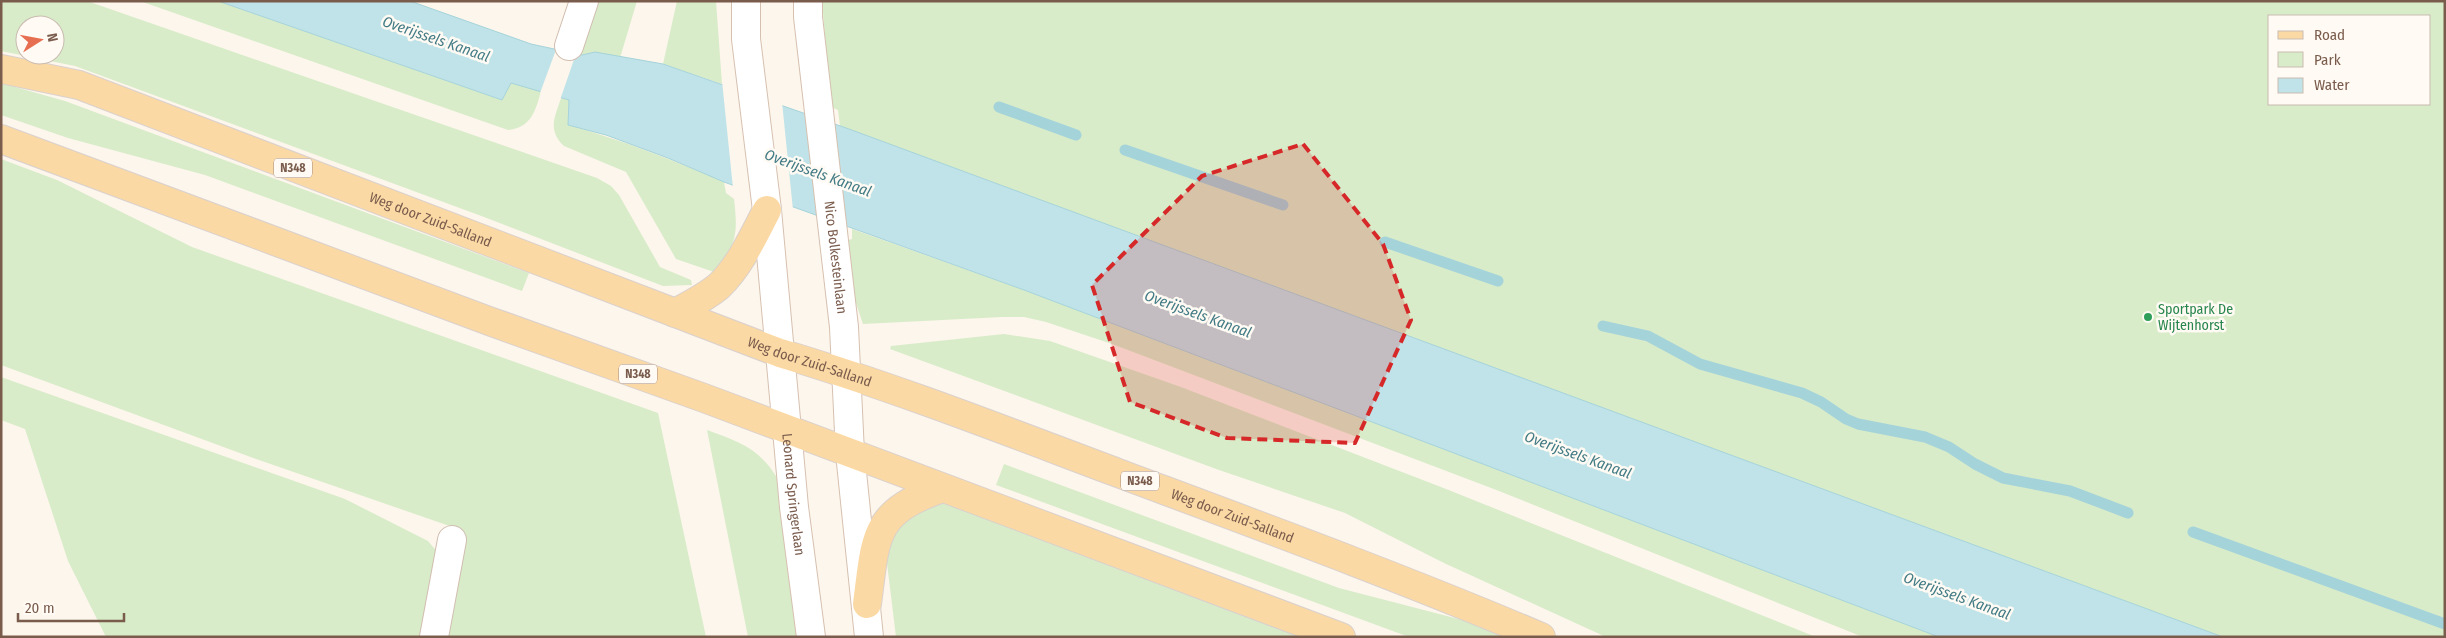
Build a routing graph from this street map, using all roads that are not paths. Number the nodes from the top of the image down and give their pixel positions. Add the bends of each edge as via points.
1 (584, 1) edge
2 (746, 1) edge
3 (808, 1) edge
4 (568, 46) dead end
5 (1, 69) edge
6 (1, 139) edge
7 (767, 210) junction
8 (675, 313) junction
9 (780, 353) junction
10 (846, 373) junction
11 (787, 429) junction
12 (850, 453) junction
13 (942, 488) junction
14 (452, 540) dead end
15 (867, 604) junction
16 (434, 637) edge
17 (811, 637) edge
18 (870, 637) edge
19 (1342, 637) edge
20 (1541, 637) edge

1 - 4 street
2 - 7 street via 746,39
3 - 10 street, Nico Bolkesteinlaan via 844,327
5 - 8 main road, Weg door Zuid-Salland / N348 via 79,86
6 - 11 main road, N348
7 - 8 main road via 720,284
7 - 9 street
8 - 9 main road, Weg door Zuid-Salland / N348
9 - 10 main road, Weg door Zuid-Salland / N348
9 - 11 street, Leonard Springerlaan
10 - 12 street, Nico Bolkesteinlaan
10 - 20 main road, Weg door Zuid-Salland / N348 via 1433,591
11 - 12 main road, N348
11 - 17 street, Leonard Springerlaan
12 - 13 main road, N348
12 - 15 street
13 - 15 main road via 917,496 895,510 885,522 876,542
13 - 19 main road, N348
14 - 16 street
15 - 18 street

